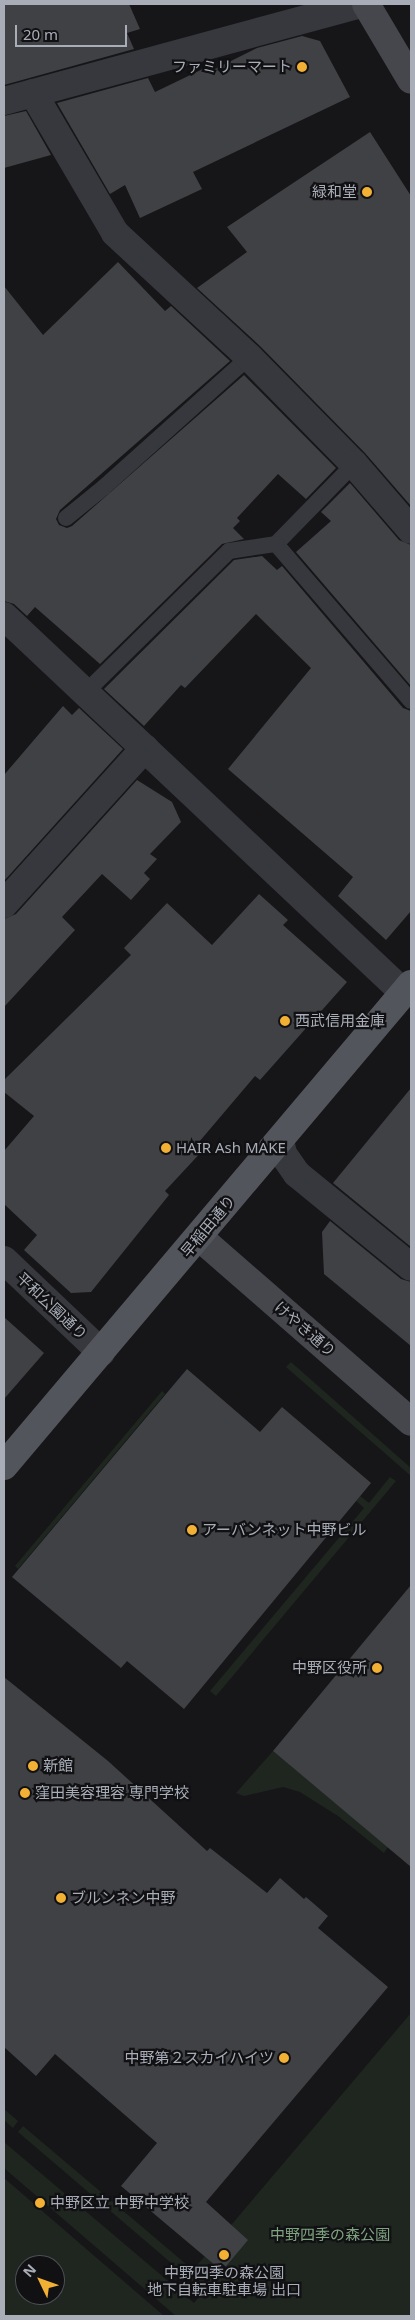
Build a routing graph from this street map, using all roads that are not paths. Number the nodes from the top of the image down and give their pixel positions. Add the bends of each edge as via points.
1 (360, 4) edge
2 (366, 4) edge
3 (411, 80) edge
4 (33, 93) junction
5 (4, 101) edge
6 (249, 357) junction
7 (354, 464) junction
8 (66, 518) dead end
9 (411, 530) edge
10 (276, 544) junction
11 (4, 616) edge
12 (86, 692) junction
13 (411, 701) edge
14 (145, 748) junction
15 (4, 904) edge
16 (408, 989) edge
17 (280, 1140) junction
18 (199, 1236) junction
19 (4, 1260) edge
20 (411, 1268) edge
21 (101, 1352) junction
22 (411, 1422) edge
23 (4, 1466) edge

1 - 4 street
2 - 3 street
4 - 5 street
4 - 6 street via 114,233
6 - 7 street
6 - 8 lane
7 - 9 street
7 - 10 lane
10 - 12 lane via 228,551
10 - 13 lane
11 - 12 street
12 - 14 street
14 - 15 street
14 - 16 street
16 - 17 main road, 早稲田通り
17 - 18 main road, 早稲田通り
17 - 20 street via 283,1154 298,1174
18 - 21 main road, 早稲田通り
18 - 22 street, けやき通り
19 - 21 street, 平和公園通り
21 - 23 main road, 早稲田通り

